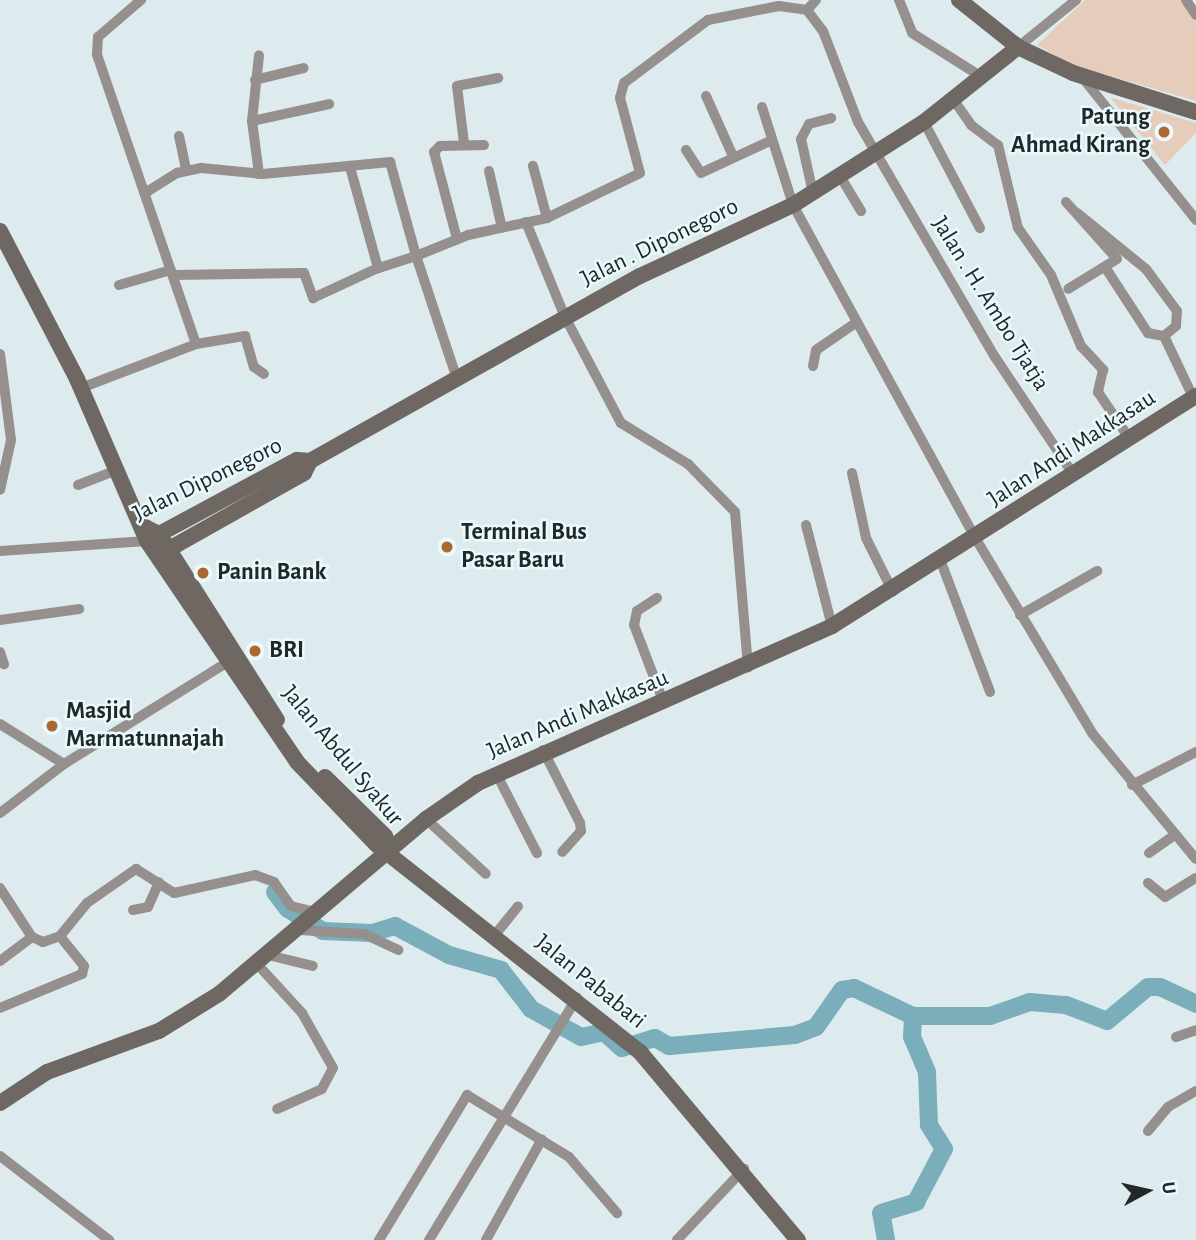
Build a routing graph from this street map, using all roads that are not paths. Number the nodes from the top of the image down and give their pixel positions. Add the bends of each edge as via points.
1 (141, 0) edge
2 (816, 0) edge
3 (899, 0) edge
4 (959, 0) edge
5 (1076, 0) edge
6 (1186, 0) edge
7 (807, 10) junction
8 (1196, 15) edge
9 (1018, 47) junction
10 (259, 55) dead end
11 (304, 68) dead end
12 (1080, 75) junction
13 (982, 77) junction
14 (498, 78) dead end
15 (255, 80) junction
16 (706, 96) dead end
17 (953, 99) junction
18 (329, 104) dead end
19 (762, 107) dead end
20 (1196, 112) edge
21 (831, 118) dead end
22 (252, 121) junction
23 (923, 122) junction
24 (179, 136) dead end
25 (769, 141) junction
26 (464, 143) junction
27 (484, 145) dead end
28 (686, 150) dead end
29 (876, 154) junction
30 (733, 156) junction
31 (533, 166) dead end
32 (350, 167) junction
33 (186, 170) junction
34 (489, 171) dead end
35 (259, 174) junction
36 (839, 176) junction
37 (145, 193) junction
38 (813, 193) junction
39 (1066, 202) dead end
40 (793, 205) junction
41 (861, 211) dead end
42 (547, 218) junction
43 (1196, 220) edge
44 (527, 226) junction
45 (502, 228) junction
46 (980, 228) dead end
47 (0, 231) edge
48 (457, 239) junction
49 (1120, 255) junction
50 (416, 256) junction
51 (1105, 267) junction
52 (377, 268) junction
53 (172, 272) junction
54 (119, 285) dead end
55 (1068, 289) dead end
56 (565, 317) junction
57 (854, 324) junction
58 (1164, 336) junction
59 (196, 344) junction
60 (0, 354) edge
61 (813, 366) dead end
62 (264, 374) dead end
63 (456, 376) junction
64 (81, 388) junction
65 (1195, 397) edge
66 (1129, 438) junction
67 (310, 461) junction
68 (115, 471) junction
69 (852, 473) dead end
70 (1073, 474) junction
71 (78, 485) dead end
72 (0, 490) edge
73 (806, 525) dead end
74 (150, 534) junction
75 (976, 539) junction
76 (0, 551) edge
77 (162, 553) junction
78 (941, 562) junction
79 (1097, 571) dead end
80 (893, 592) junction
81 (657, 598) dead end
82 (79, 609) dead end
83 (1020, 615) junction
84 (0, 620) edge
85 (832, 626) junction
86 (231, 660) junction
87 (748, 667) junction
88 (990, 692) dead end
89 (664, 703) junction
90 (0, 724) edge
91 (543, 750) junction
92 (1196, 752) edge
93 (64, 764) junction
94 (496, 773) junction
95 (1132, 785) junction
96 (0, 813) edge
97 (425, 819) junction
98 (1175, 835) junction
99 (390, 850) junction
100 (562, 852) dead end
101 (537, 853) dead end
102 (1149, 853) dead end
103 (1196, 859) edge
104 (486, 874) dead end
105 (1196, 878) edge
106 (1147, 883) dead end
107 (156, 885) junction
108 (0, 887) edge
109 (518, 906) dead end
110 (132, 910) dead end
111 (310, 922) junction
112 (60, 936) junction
113 (494, 936) junction
114 (32, 937) junction
115 (400, 950) dead end
116 (262, 959) junction
117 (0, 961) edge
118 (313, 966) dead end
119 (577, 998) junction
120 (0, 1008) edge
121 (1196, 1030) edge
122 (1177, 1037) dead end
123 (1196, 1091) edge
124 (0, 1102) edge
125 (277, 1110) dead end
126 (504, 1115) junction
127 (1149, 1131) dead end
128 (542, 1139) junction
129 (0, 1156) edge
130 (744, 1169) junction
131 (617, 1213) dead end
132 (109, 1240) edge
133 (379, 1240) edge
134 (429, 1240) edge
135 (486, 1240) edge
136 (677, 1240) edge
137 (798, 1240) edge

1 - 37 street via 98,37 95,47
2 - 7 street
3 - 13 street via 912,33
4 - 9 street
5 - 9 street
6 - 8 street
7 - 29 street, Jalan . H. Ambo Tjatja via 820,23 840,85
7 - 42 street via 779,6 708,20 624,83 620,98 640,173
9 - 12 street
9 - 13 street, Jalan . Diponegoro
10 - 15 street
11 - 15 street
12 - 20 street
12 - 43 street
13 - 17 street, Jalan . Diponegoro
14 - 26 street via 457,86
15 - 22 street
16 - 30 street
17 - 23 street, Jalan . Diponegoro
17 - 66 street via 971,125 998,145 1018,228 1051,275 1081,346 1102,370 1098,392
18 - 22 street
19 - 25 street
21 - 38 street via 809,124 801,139
22 - 35 street
23 - 29 street, Jalan . Diponegoro
23 - 46 street
24 - 33 street
25 - 30 street
25 - 40 street
26 - 27 street
26 - 48 street via 440,146 434,154
28 - 30 street via 697,173
29 - 36 street, Jalan . Diponegoro
29 - 70 street, Jalan . H. Ambo Tjatja
31 - 42 street
32 - 35 street
32 - 50 street via 391,163
32 - 52 street
33 - 35 street
33 - 37 street
34 - 45 street
36 - 38 street, Jalan . Diponegoro
36 - 41 street
37 - 53 street
38 - 40 street, Jalan . Diponegoro
39 - 49 street
40 - 56 street, Jalan . Diponegoro
40 - 57 street
42 - 44 street
44 - 45 street
44 - 56 street
45 - 48 street
47 - 64 street, Jalan Abdul Syakur
48 - 50 street
49 - 51 street
49 - 58 street via 1177,311 1176,326
50 - 52 street
50 - 63 street
51 - 55 street
51 - 58 street via 1147,333
52 - 53 street via 313,298 304,273
53 - 54 street
53 - 59 street
56 - 63 street, Jalan . Diponegoro
56 - 87 street via 628,430 688,464 735,512
57 - 61 street via 816,350
57 - 75 street
58 - 65 street
59 - 62 street via 245,335 254,368
59 - 64 street
60 - 72 street via 11,440
63 - 67 street, Jalan . Diponegoro
64 - 68 street, Jalan Abdul Syakur
65 - 66 street, Jalan Andi Makkasau
66 - 70 street, Jalan Andi Makkasau
67 - 74 street, Jalan Diponegoro via 297,460
67 - 77 street via 304,472
68 - 71 street
68 - 74 street, Jalan Abdul Syakur
69 - 80 street via 866,538
70 - 75 street, Jalan Andi Makkasau
73 - 85 street
74 - 76 street, Jalan Diponegoro
74 - 77 street, Jalan Abdul Syakur
75 - 78 street, Jalan Andi Makkasau
75 - 83 street
77 - 86 street, Jalan Abdul Syakur
78 - 80 street, Jalan Andi Makkasau
78 - 88 street
79 - 83 street
80 - 85 street, Jalan Andi Makkasau
81 - 89 street via 637,611 635,625
82 - 84 street
83 - 95 street via 1073,705
85 - 87 street, Jalan Andi Makkasau
86 - 93 street
86 - 99 street, Jalan Abdul Syakur via 285,732 385,836
87 - 89 street, Jalan Andi Makkasau
89 - 91 street, Jalan Andi Makkasau
90 - 93 street
91 - 94 street, Jalan Andi Makkasau
91 - 100 street via 580,823 581,831
92 - 95 street
93 - 96 street
94 - 97 street, Jalan Andi Makkasau
94 - 101 street
95 - 98 street
97 - 99 street, Jalan Andi Makkasau
97 - 104 street
98 - 102 street
98 - 103 street
99 - 111 street, Jalan Andi Makkasau
99 - 113 street, Jalan Pababari via 435,893
105 - 106 street via 1165,897
107 - 110 street via 148,907
107 - 111 street via 177,893 255,875 274,882
107 - 112 street via 136,869 87,903
108 - 114 street
109 - 113 street
111 - 115 street via 364,934
111 - 116 street, Jalan Andi Makkasau
112 - 114 street via 43,942
112 - 120 street via 84,966 82,974
113 - 119 street, Jalan Pababari
114 - 117 street
116 - 118 street
116 - 124 street, Jalan Andi Makkasau via 159,1031 47,1072
116 - 125 street via 302,1013 333,1069 322,1089
119 - 126 street
119 - 130 street, Jalan Pababari via 640,1052
121 - 122 street
123 - 127 street via 1168,1107
126 - 128 street
126 - 133 street via 465,1097
126 - 134 street
128 - 131 street via 574,1161
128 - 135 street
129 - 132 street
130 - 136 street
130 - 137 street, Jalan Pababari

